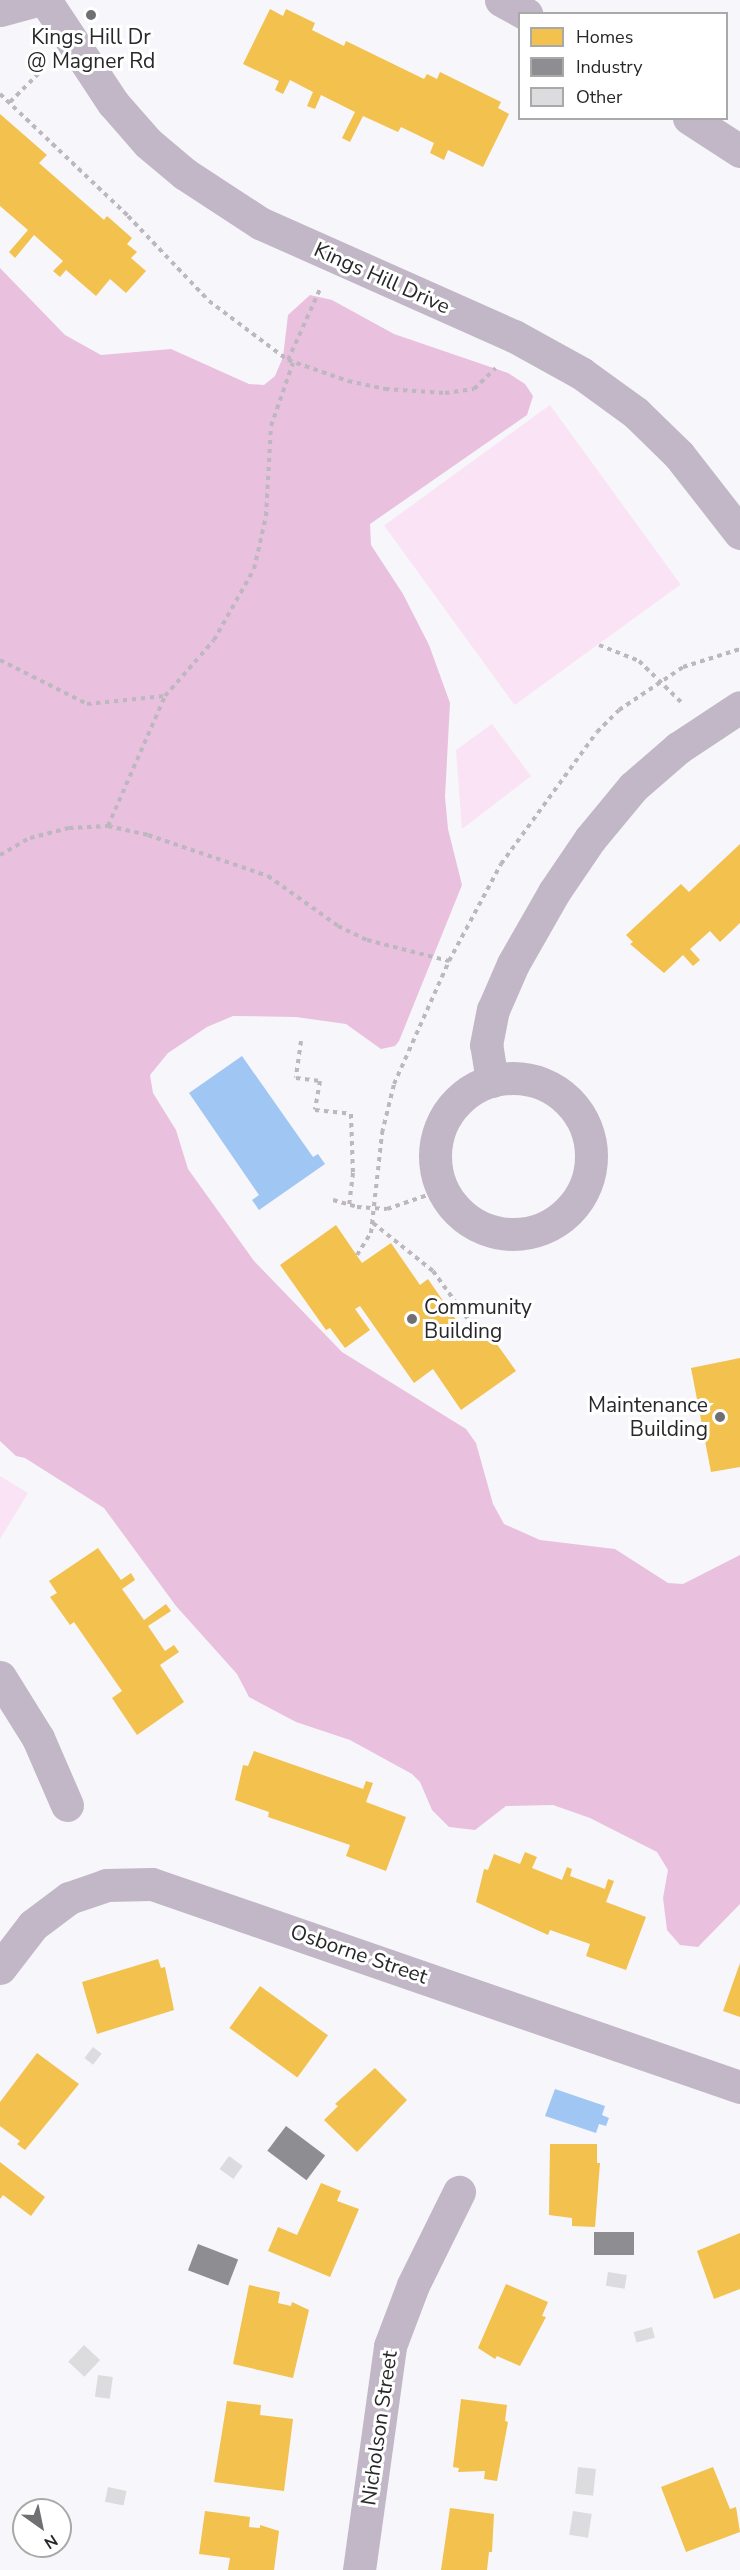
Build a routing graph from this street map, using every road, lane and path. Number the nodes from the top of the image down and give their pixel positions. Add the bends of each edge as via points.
1 (38, 0) edge
2 (45, 0) edge
3 (501, 0) edge
4 (0, 10) edge
5 (522, 12) edge
6 (72, 45) junction
7 (0, 94) edge
8 (10, 102) junction
9 (692, 120) edge
10 (740, 151) edge
11 (334, 257) junction
12 (514, 336) junction
13 (288, 360) junction
14 (293, 363) junction
15 (740, 533) edge
16 (599, 645) dead end
17 (0, 660) edge
18 (165, 696) junction
19 (740, 707) edge
20 (707, 727) junction
21 (108, 826) junction
22 (0, 855) edge
23 (450, 961) dead end
24 (301, 1041) dead end
25 (492, 1081) junction
26 (442, 1190) junction
27 (333, 1200) dead end
28 (349, 1205) junction
29 (372, 1222) dead end
30 (478, 1332) dead end
31 (0, 1677) edge
32 (67, 1805) dead end
33 (0, 1968) edge
34 (740, 2087) edge
35 (459, 2192) dead end
36 (359, 2570) edge

1 - 4 street
2 - 6 street, Kings Hill Drive
3 - 5 street
6 - 8 path
6 - 11 street, Kings Hill Drive via 129,123 184,174 241,213
7 - 8 path
8 - 13 path via 209,301
9 - 10 street
11 - 12 street, Kings Hill Drive
11 - 13 path
12 - 14 path via 483,382 461,392 385,389
12 - 15 street, Kings Hill Drive via 581,373 636,413 698,476
13 - 14 path
14 - 18 path via 271,426 266,516 254,569 214,640
16 - 20 path via 645,666
17 - 18 path via 87,704
18 - 21 path
19 - 20 street
20 - 25 street via 633,788 590,839 539,916 493,1010 486,1045
21 - 22 path via 40,834
21 - 23 path via 245,866 280,882 355,934
24 - 28 path via 296,1078 320,1081 315,1110 351,1114 353,1173
25 - 26 street via 457,1101 441,1124 435,1164
25 - 26 street via 532,1080 568,1100 584,1123 591,1149 584,1189 558,1220 534,1232 507,1235 468,1221
26 - 28 path via 387,1209
27 - 28 path
29 - 30 path via 433,1271
31 - 32 street via 38,1738
33 - 34 street, Osborne Street via 33,1925 69,1898 106,1885 152,1884
35 - 36 street, Nicholson Street via 413,2285 390,2346

